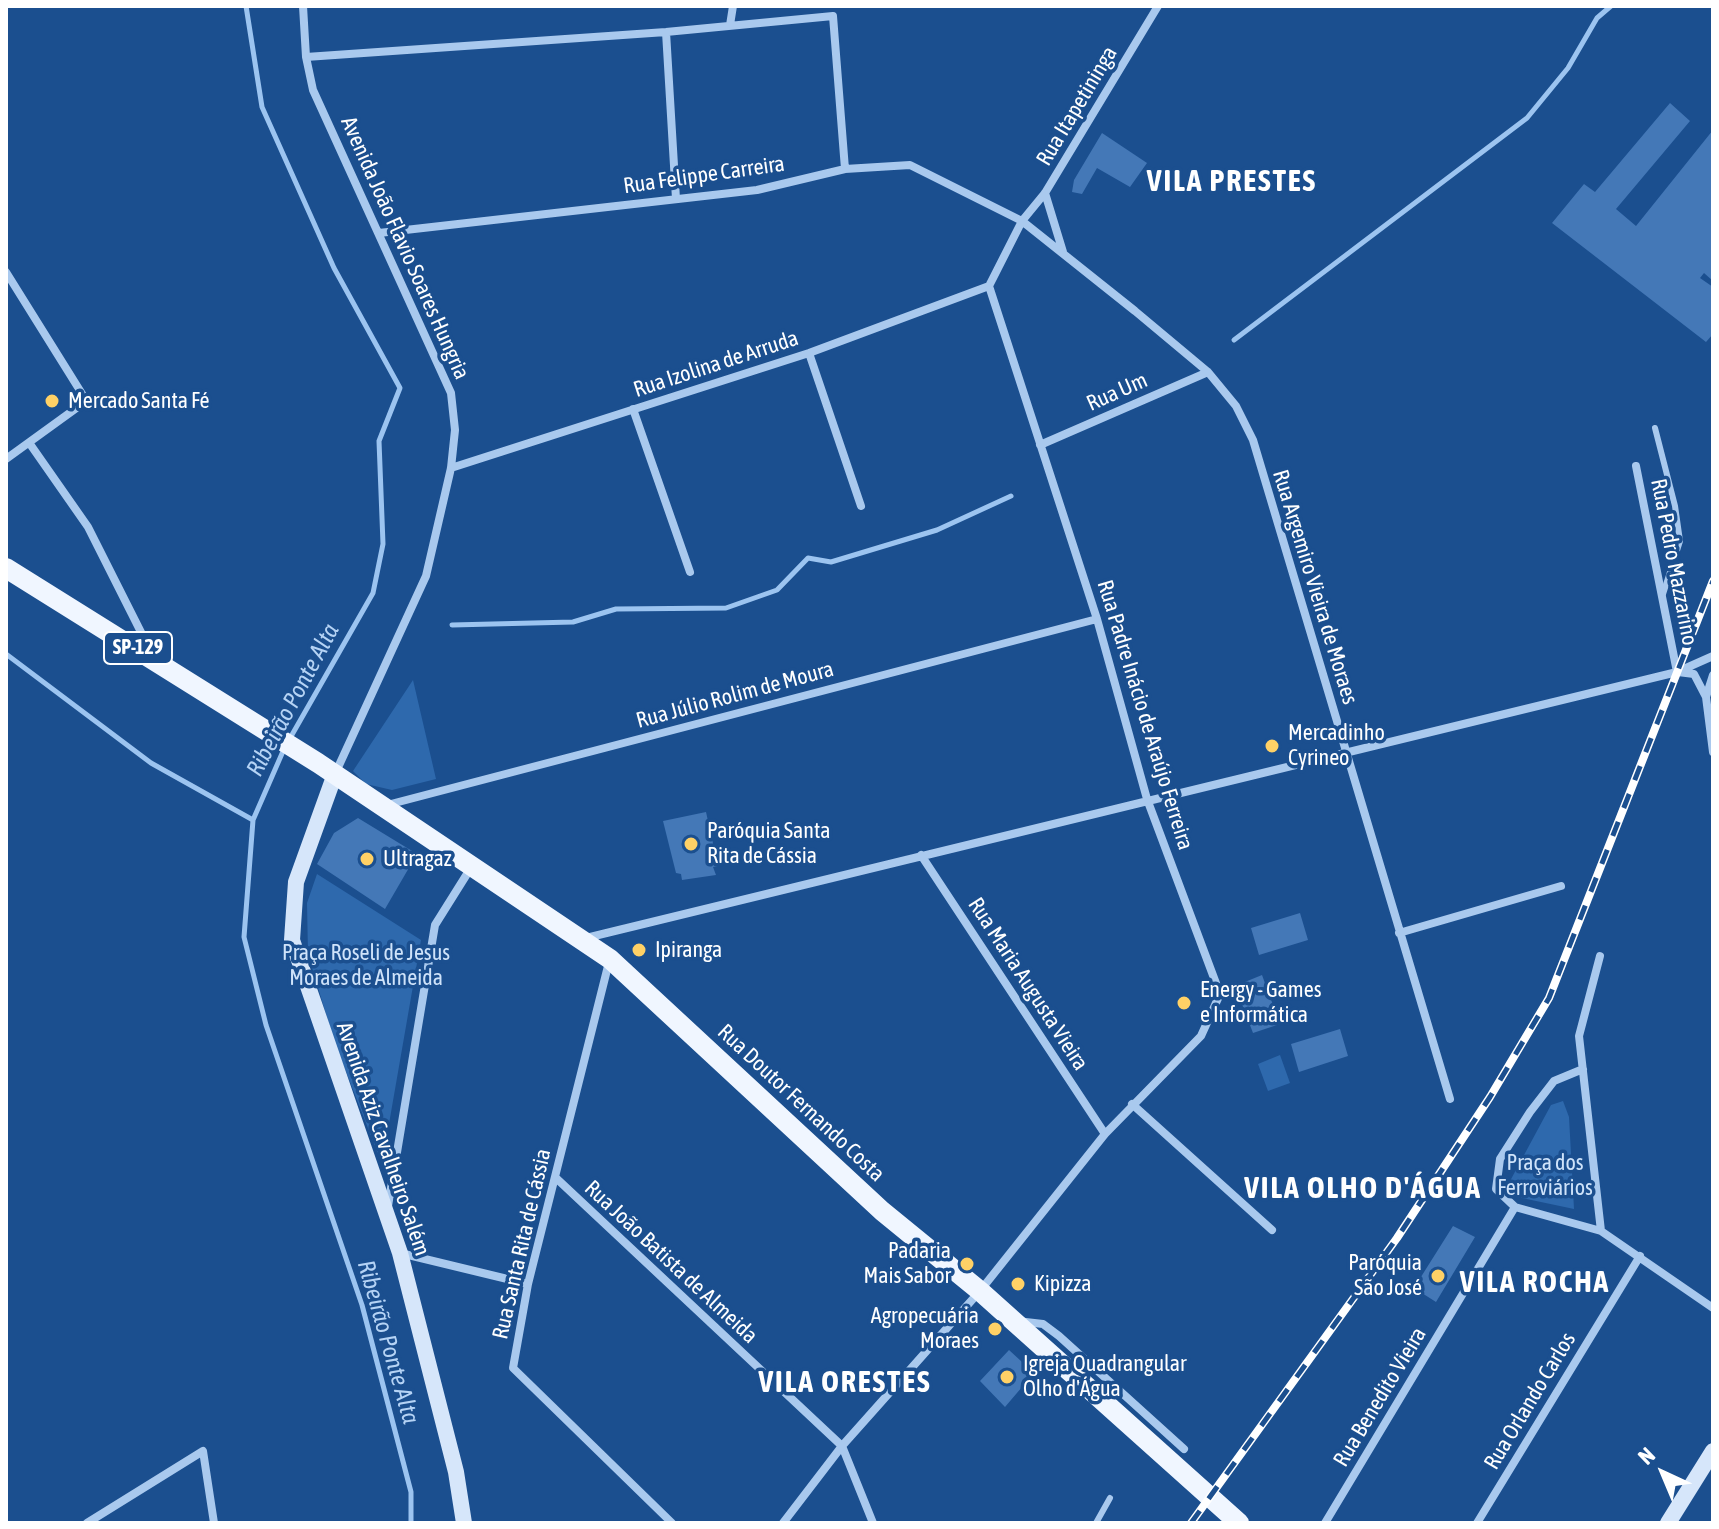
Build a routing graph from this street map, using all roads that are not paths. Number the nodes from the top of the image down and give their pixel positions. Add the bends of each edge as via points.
1 (303, 6) edge
2 (733, 6) edge
3 (1158, 6) edge
4 (730, 25) junction
5 (666, 32) junction
6 (306, 57) junction
7 (845, 169) junction
8 (1045, 193) junction
9 (676, 199) junction
10 (1022, 221) junction
11 (379, 233) junction
12 (1063, 253) junction
13 (6, 272) edge
14 (989, 286) junction
15 (809, 353) junction
16 (1208, 372) junction
17 (633, 409) junction
18 (1655, 428) dead end
19 (30, 444) junction
20 (1040, 445) junction
21 (6, 459) edge
22 (1636, 466) dead end
23 (451, 468) junction
24 (861, 506) dead end
25 (6, 568) edge
26 (690, 572) dead end
27 (1663, 594) junction
28 (1097, 619) junction
29 (1713, 656) edge
30 (155, 658) junction
31 (1677, 672) junction
32 (1713, 675) edge
33 (1706, 697) junction
34 (1713, 752) edge
35 (1346, 753) junction
36 (335, 774) junction
37 (1147, 799) junction
38 (383, 806) junction
39 (921, 855) junction
40 (473, 864) junction
41 (1561, 886) dead end
42 (1399, 933) junction
43 (581, 939) junction
44 (1600, 956) dead end
45 (610, 959) junction
46 (1583, 1069) junction
47 (1450, 1099) dead end
48 (1132, 1104) junction
49 (1105, 1134) junction
50 (556, 1178) junction
51 (1515, 1207) junction
52 (386, 1214) junction
53 (1272, 1230) dead end
54 (1601, 1231) junction
55 (400, 1253) junction
56 (1640, 1256) junction
57 (528, 1284) junction
58 (980, 1291) junction
59 (1713, 1308) edge
60 (1014, 1322) junction
61 (842, 1446) junction
62 (1184, 1449) dead end
63 (1713, 1451) edge
64 (1110, 1498) dead end
65 (87, 1523) edge
66 (214, 1523) edge
67 (464, 1523) edge
68 (672, 1523) edge
69 (783, 1523) edge
70 (873, 1523) edge
71 (1096, 1523) edge
72 (1239, 1523) edge
73 (1325, 1523) edge
74 (1477, 1523) edge
75 (1668, 1523) edge

1 - 6 street, Avenida João Flavio Soares Hungria
2 - 4 street
3 - 8 street, Rua Itapetininga
4 - 5 street
4 - 7 street via 833,16
5 - 6 street
5 - 9 street
6 - 11 street, Avenida João Flavio Soares Hungria via 313,90
7 - 9 street, Rua Felippe Carreira via 757,190
7 - 10 street, Rua Felippe Carreira via 910,165
8 - 10 street, Rua Itapetininga
8 - 12 street
9 - 11 street, Rua Felippe Carreira
10 - 12 street, Rua Argemiro Vieira de Moraes
10 - 14 street
11 - 23 street, Avenida João Flavio Soares Hungria via 451,393
12 - 16 street, Rua Argemiro Vieira de Moraes
13 - 19 street via 84,397
14 - 15 street, Rua Izolina de Arruda
14 - 20 street, Rua Padre Inácio de Araújo Ferreira
15 - 17 street, Rua Izolina de Arruda
15 - 24 street
16 - 20 street, Rua Um
16 - 35 street, Rua Argemiro Vieira de Moraes via 1236,406 1253,440
17 - 23 street, Rua Izolina de Arruda
17 - 26 street
18 - 27 lane via 1680,541
19 - 21 street
19 - 30 street via 88,527
20 - 28 street, Rua Padre Inácio de Araújo Ferreira
22 - 27 street, Rua Pedro Mazzarino
23 - 36 street, Avenida João Flavio Soares Hungria via 426,576
25 - 30 main road, SP-129
27 - 31 street, Rua Pedro Mazzarino
28 - 37 street, Rua Padre Inácio de Araújo Ferreira
28 - 38 street, Rua Júlio Rolim de Moura
29 - 31 street
30 - 36 main road, Rua Doutor Fernando Costa / SP-129
31 - 33 street, Rua Pedro Mazzarino via 1694,674
31 - 35 street
32 - 33 street
33 - 34 street
35 - 37 street
35 - 42 street, Rua Argemiro Vieira de Moraes
36 - 38 main road, Rua Doutor Fernando Costa
36 - 52 main road, Avenida Aziz Cavalheiro Salém via 296,882 292,940
37 - 39 street
37 - 48 street, Rua Padre Inácio de Araújo Ferreira via 1220,994 1201,1036
38 - 40 main road, Rua Doutor Fernando Costa
39 - 43 street
39 - 49 street, Rua Maria Augusta Vieira
40 - 43 main road, Rua Doutor Fernando Costa
40 - 52 street via 435,925
41 - 42 street
42 - 47 street, Rua Argemiro Vieira de Moraes
43 - 45 main road, Rua Doutor Fernando Costa
44 - 46 street via 1579,1036
45 - 50 street, Rua Santa Rita de Cássia
45 - 58 main road, Rua Doutor Fernando Costa via 882,1211
46 - 51 street via 1554,1081 1500,1159 1496,1189
46 - 54 street
48 - 49 street, Rua Padre Inácio de Araújo Ferreira
48 - 53 street
49 - 58 street, Rua Padre Inácio de Araújo Ferreira
50 - 57 street, Rua Santa Rita de Cássia
50 - 61 street, Rua João Batista de Almeida
51 - 54 street
51 - 73 street, Rua Benedito Vieira
52 - 55 main road, Avenida Aziz Cavalheiro Salém
54 - 56 street
55 - 57 street
55 - 67 main road, Avenida Aziz Cavalheiro Salém
56 - 59 street
56 - 74 street, Rua Orlando Carlos
57 - 68 street, Rua Santa Rita de Cássia via 513,1368
58 - 60 main road, Rua Doutor Fernando Costa
58 - 61 street, Rua Padre Inácio de Araújo Ferreira
60 - 62 street via 1032,1321 1059,1336
60 - 72 main road, Rua Doutor Fernando Costa
61 - 69 street, Rua Padre Inácio de Araújo Ferreira
61 - 70 street, Rua João Batista de Almeida
63 - 75 main road
64 - 71 lane
65 - 66 street via 203,1451

